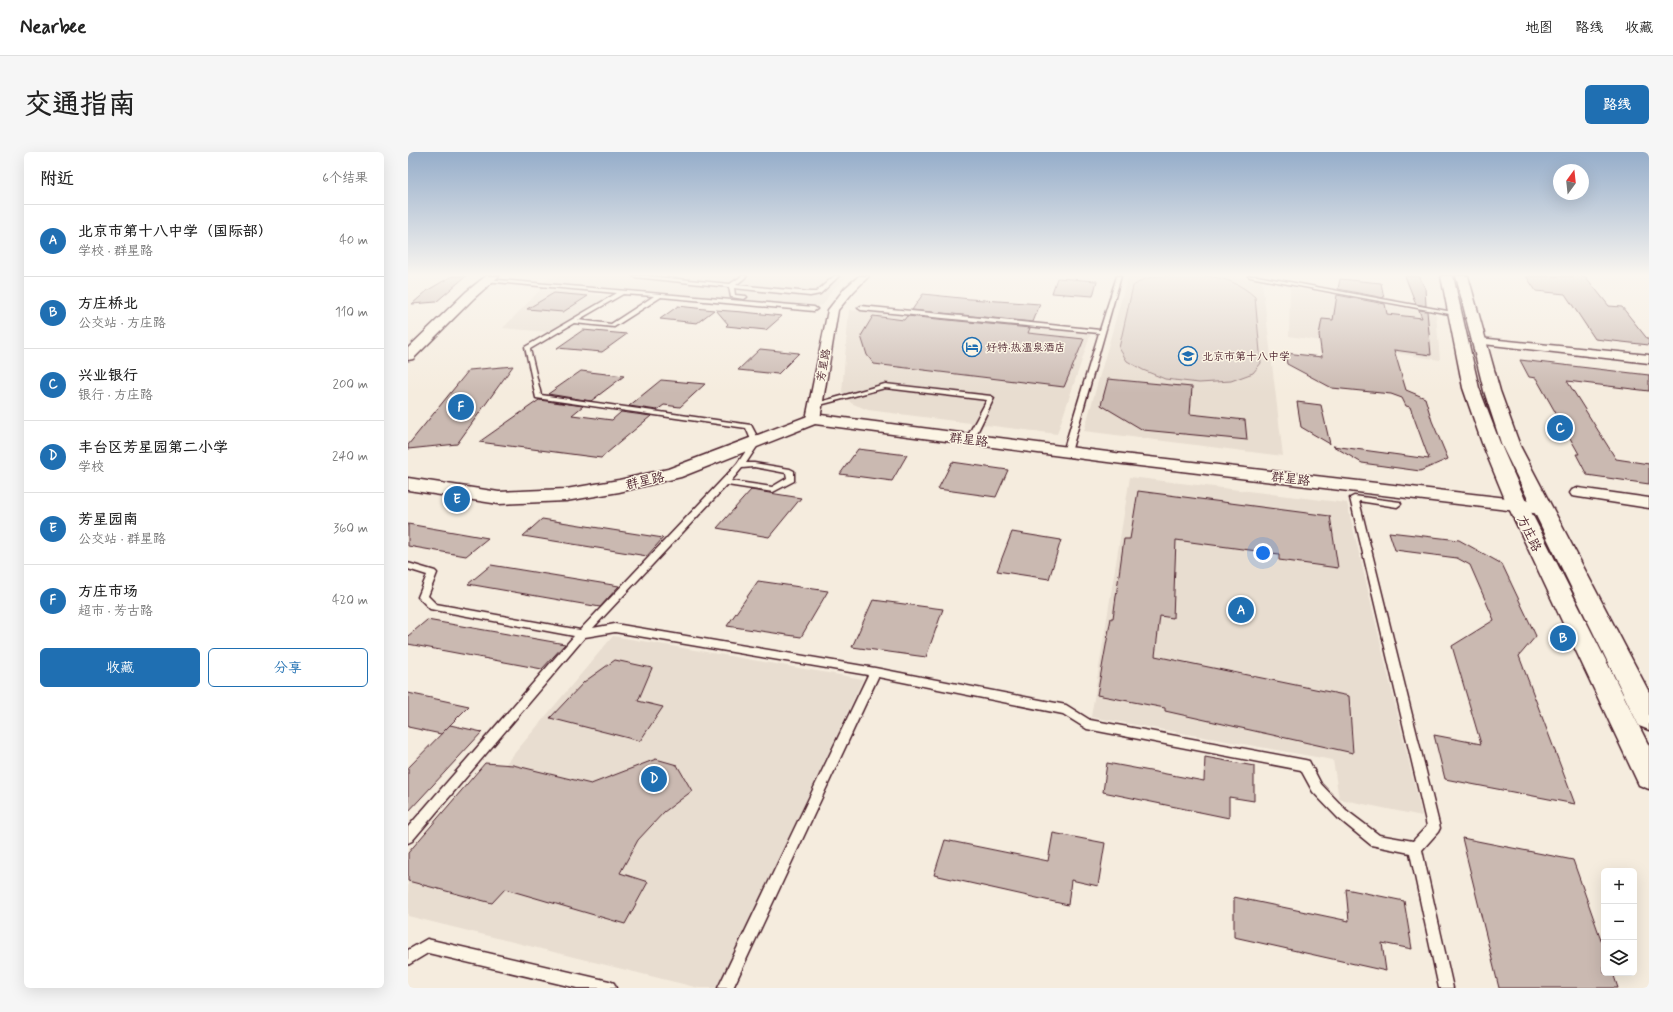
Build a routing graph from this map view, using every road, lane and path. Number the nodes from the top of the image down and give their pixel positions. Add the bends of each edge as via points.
1 (451, 315) edge
2 (582, 315) edge
3 (629, 315) edge
4 (832, 315) edge
5 (931, 315) edge
6 (1107, 315) edge
7 (1455, 315) edge
8 (1472, 315) edge
9 (572, 321) junction
10 (1102, 332) junction
11 (1479, 341) junction
12 (408, 356) edge
13 (1649, 359) edge
14 (815, 412) junction
15 (970, 439) junction
16 (756, 442) junction
17 (1067, 452) junction
18 (740, 466) junction
19 (725, 482) junction
20 (408, 484) edge
21 (1578, 493) dead end
22 (1649, 503) edge
23 (1397, 504) dead end
24 (1517, 504) junction
25 (1541, 508) junction
26 (408, 566) edge
27 (582, 634) junction
28 (875, 672) junction
29 (1649, 718) edge
30 (1649, 776) edge
31 (408, 837) edge
32 (1415, 848) junction
33 (408, 958) edge
34 (608, 988) edge
35 (725, 988) edge
36 (1446, 988) edge

1 - 12 main road
2 - 9 lane
3 - 9 lane via 612,326
4 - 14 street, 芳星路
5 - 10 lane
6 - 10 lane
7 - 24 main road, 方庄路 via 1472,388 1491,443
8 - 11 main road, 方庄路
9 - 16 lane via 527,348 538,397 749,426
10 - 17 lane
11 - 13 street
11 - 25 main road, 方庄路 via 1510,446
14 - 15 main road, 群星路
14 - 15 lane via 885,386 991,398
14 - 16 main road, 群星路
15 - 17 main road, 群星路
16 - 18 lane
16 - 20 main road, 群星路 via 674,473 566,495 499,498
17 - 24 main road, 群星路
18 - 19 lane
18 - 19 lane via 754,465 790,471 791,479 773,490
19 - 27 lane
21 - 22 street
23 - 32 lane via 1354,498 1434,828
24 - 25 main road, 群星路
24 - 30 main road, 方庄路
25 - 29 main road, 方庄路
26 - 27 lane via 432,573 423,596 434,606
27 - 28 lane via 615,628
27 - 31 lane
28 - 32 lane via 1066,710 1087,724 1305,765 1317,788 1337,809 1376,841
28 - 35 lane
32 - 36 lane
33 - 34 lane via 428,946

